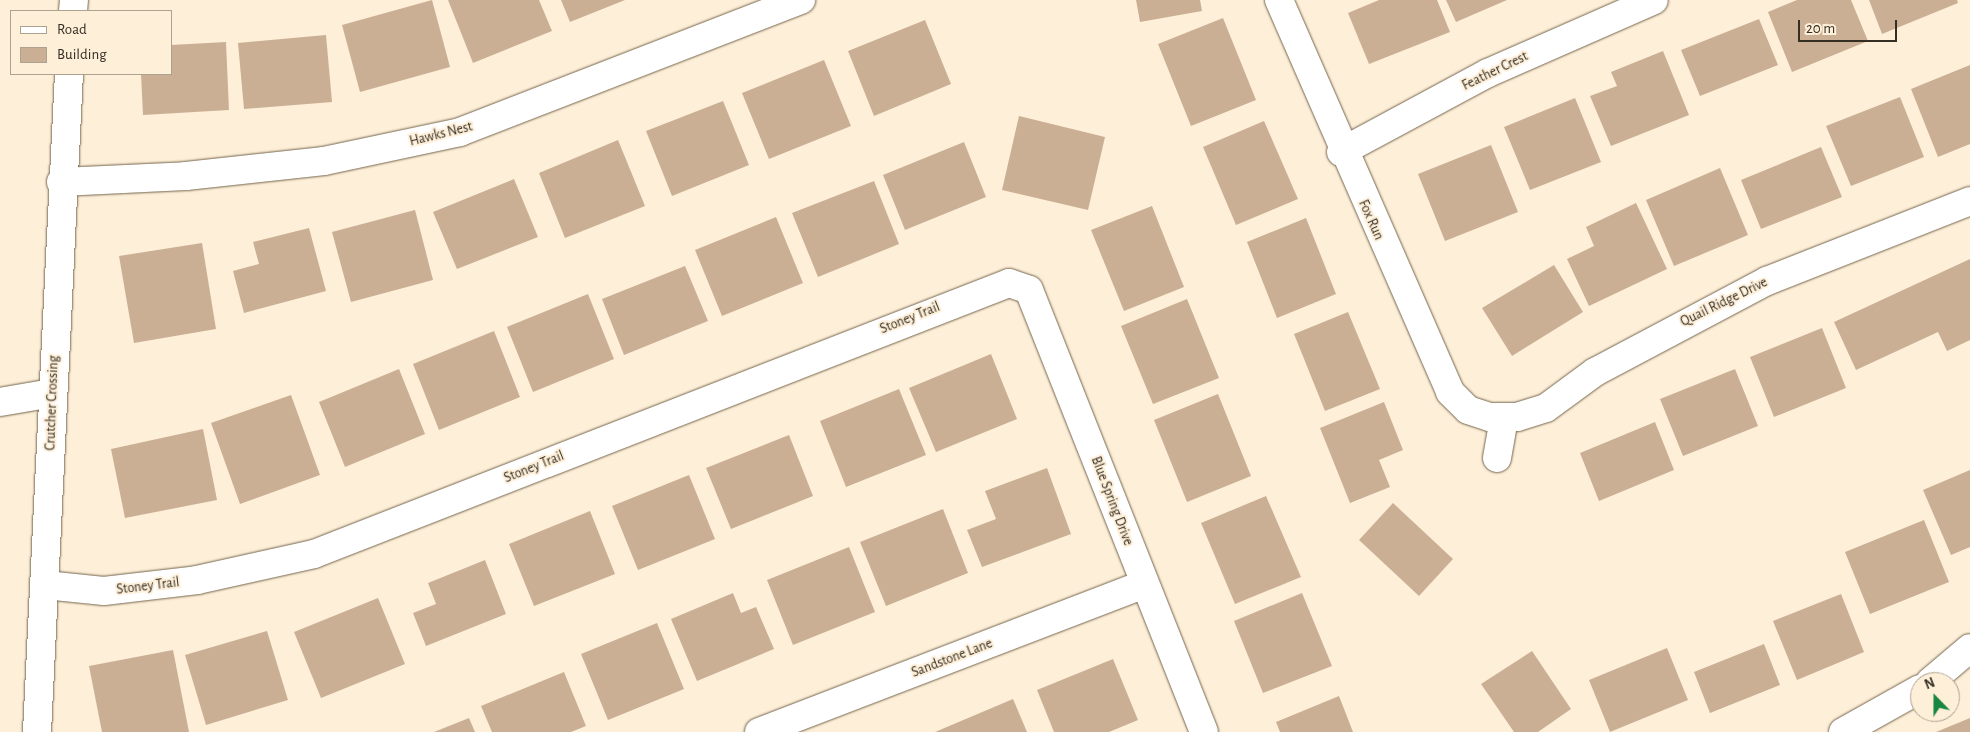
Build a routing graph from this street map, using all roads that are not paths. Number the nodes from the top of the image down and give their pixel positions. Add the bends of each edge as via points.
1 (801, 0) edge
2 (1279, 0) edge
3 (1654, 0) edge
4 (69, 75) edge
5 (1342, 152) junction
6 (61, 182) junction
7 (1970, 201) edge
8 (1008, 283) joint
9 (52, 394) junction
10 (0, 402) edge
11 (1497, 418) junction
12 (1497, 458) dead end
13 (1144, 584) junction
14 (45, 585) junction
15 (1970, 648) edge
16 (1942, 672) edge
17 (1910, 695) edge
18 (37, 732) edge
19 (759, 732) edge
20 (1204, 732) edge
21 (1843, 732) edge

1 - 6 street, Hawks Nest via 460,132 324,161 186,176
2 - 5 street, Fox Run
3 - 5 street, Feather Crest via 1488,73
4 - 6 street, Crutcher Crossing
5 - 11 street, Fox Run via 1450,392 1468,410
6 - 9 street, Crutcher Crossing
7 - 11 street, Quail Ridge Drive via 1767,281 1603,367 1546,408
8 - 13 street, Blue Spring Drive via 1029,290
8 - 14 street, Stoney Trail via 314,554 197,580 104,591
9 - 10 street
9 - 14 street, Crutcher Crossing
11 - 12 street
13 - 19 street, Sandstone Lane
13 - 20 street, Blue Spring Drive
14 - 18 street, Crutcher Crossing
15 - 16 street
17 - 21 street

